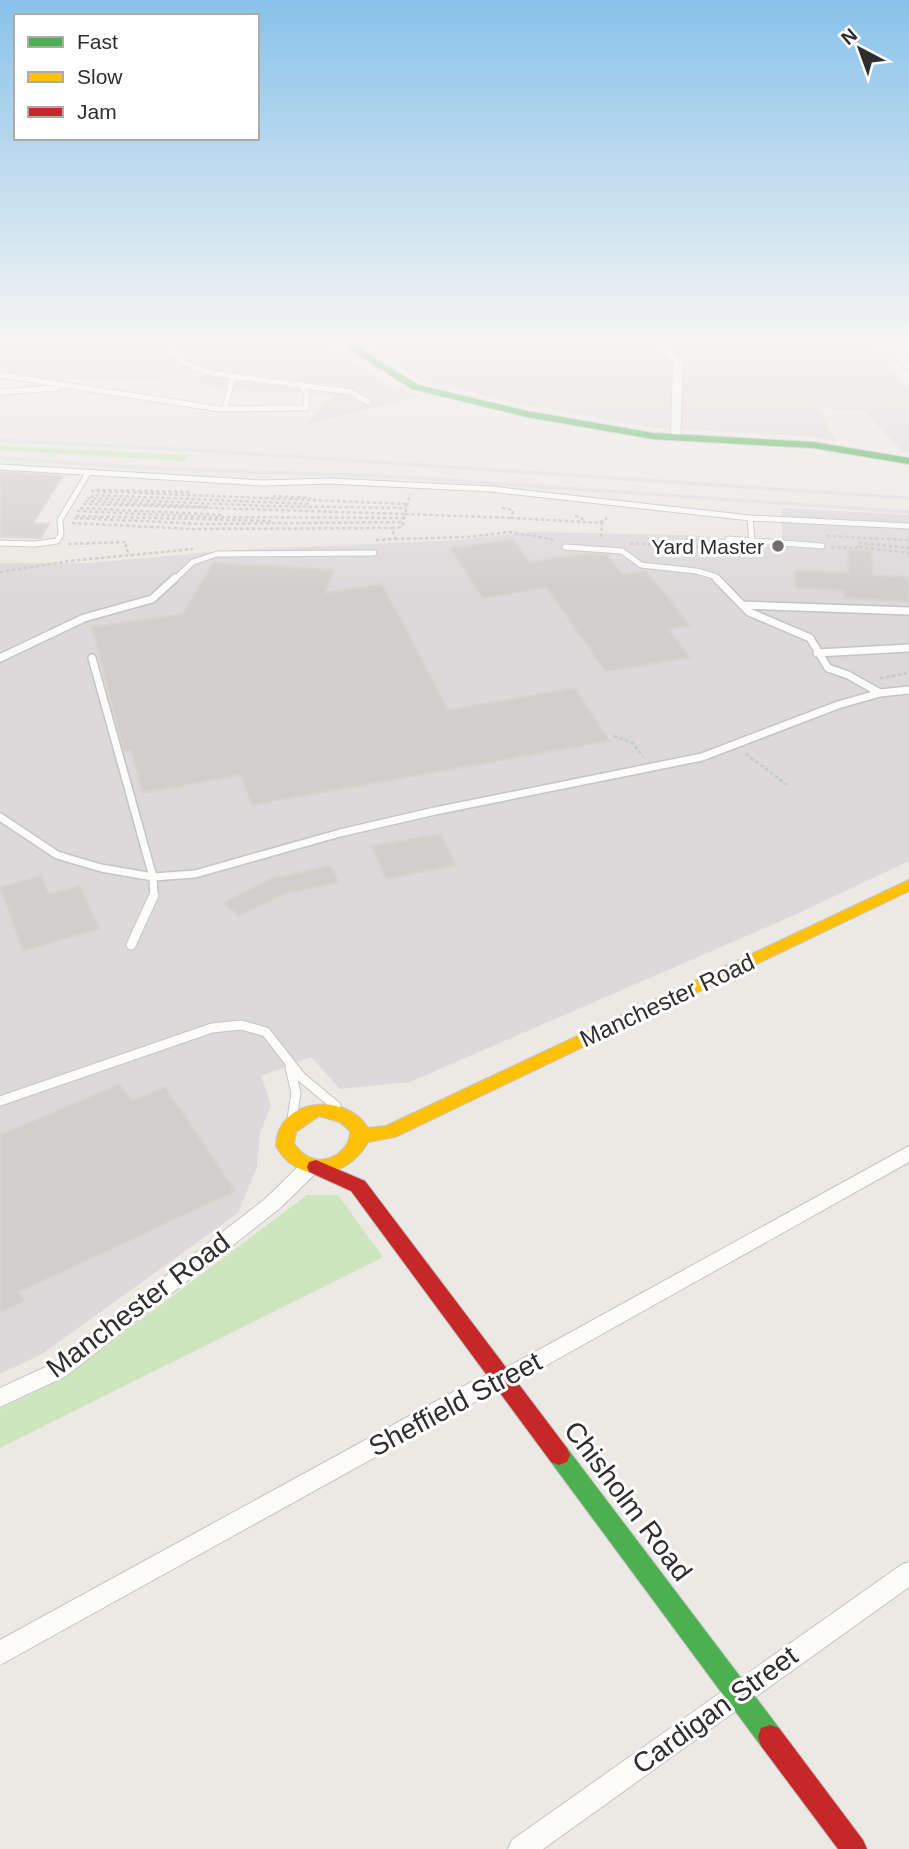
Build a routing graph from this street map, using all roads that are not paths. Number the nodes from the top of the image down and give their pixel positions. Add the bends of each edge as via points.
1 (585, 423) edge
2 (676, 423) edge
3 (676, 438) junction
4 (909, 461) edge
5 (0, 467) edge
6 (88, 473) junction
7 (750, 519) junction
8 (909, 526) edge
9 (728, 539) dead end
10 (752, 541) junction
11 (0, 542) edge
12 (822, 546) road end
13 (565, 547) dead end
14 (374, 553) dead end
15 (742, 605) junction
16 (909, 611) edge
17 (909, 648) edge
18 (817, 653) junction
19 (0, 658) edge
20 (92, 658) dead end
21 (909, 690) edge
22 (880, 693) junction
23 (0, 817) edge
24 (153, 877) junction
25 (909, 885) edge
26 (131, 945) dead end
27 (289, 1064) junction
28 (0, 1101) edge
29 (425, 1114) junction
30 (349, 1115) junction
31 (289, 1125) junction
32 (361, 1141) junction
33 (288, 1151) junction
34 (909, 1153) edge
35 (313, 1166) junction
36 (358, 1186) junction
37 (272, 1203) junction
38 (503, 1378) junction
39 (0, 1398) edge
40 (909, 1573) edge
41 (0, 1653) edge
42 (739, 1693) junction
43 (521, 1849) edge
44 (854, 1849) edge

1 - 3 main road
2 - 3 street
3 - 4 main road via 813,445
5 - 6 lane
6 - 7 lane via 491,489
6 - 11 lane via 67,509 57,541
7 - 8 lane
7 - 10 lane
9 - 10 lane
10 - 12 lane
13 - 15 lane via 622,551 641,565 714,576
14 - 19 lane via 198,557 152,599 83,618
15 - 16 lane
15 - 18 lane via 810,638
17 - 18 lane
18 - 22 lane via 828,668
20 - 24 lane
21 - 22 lane
22 - 24 lane via 702,757 435,811 195,874
23 - 24 lane via 57,855
24 - 26 lane via 155,894
25 - 29 main road, Manchester Road
27 - 28 lane via 269,1033 237,1023
27 - 30 lane via 312,1089
27 - 31 lane via 296,1097
29 - 30 main road, Manchester Road via 386,1123 369,1123
29 - 32 main road, Manchester Road
30 - 31 main road via 318,1109
30 - 32 main road via 360,1126
31 - 33 main road
32 - 35 main road via 342,1162
32 - 36 main road
33 - 35 main road
33 - 37 street, Manchester Road via 286,1183
34 - 38 street, Sheffield Street
35 - 36 main road, Chisholm Road
35 - 37 street, Manchester Road
36 - 38 main road, Chisholm Road
37 - 39 street, Manchester Road via 59,1370
38 - 41 street, Sheffield Street
38 - 42 main road, Chisholm Road
40 - 42 street, Cardigan Street
42 - 43 street, Cardigan Street
42 - 44 main road, Chisholm Road

